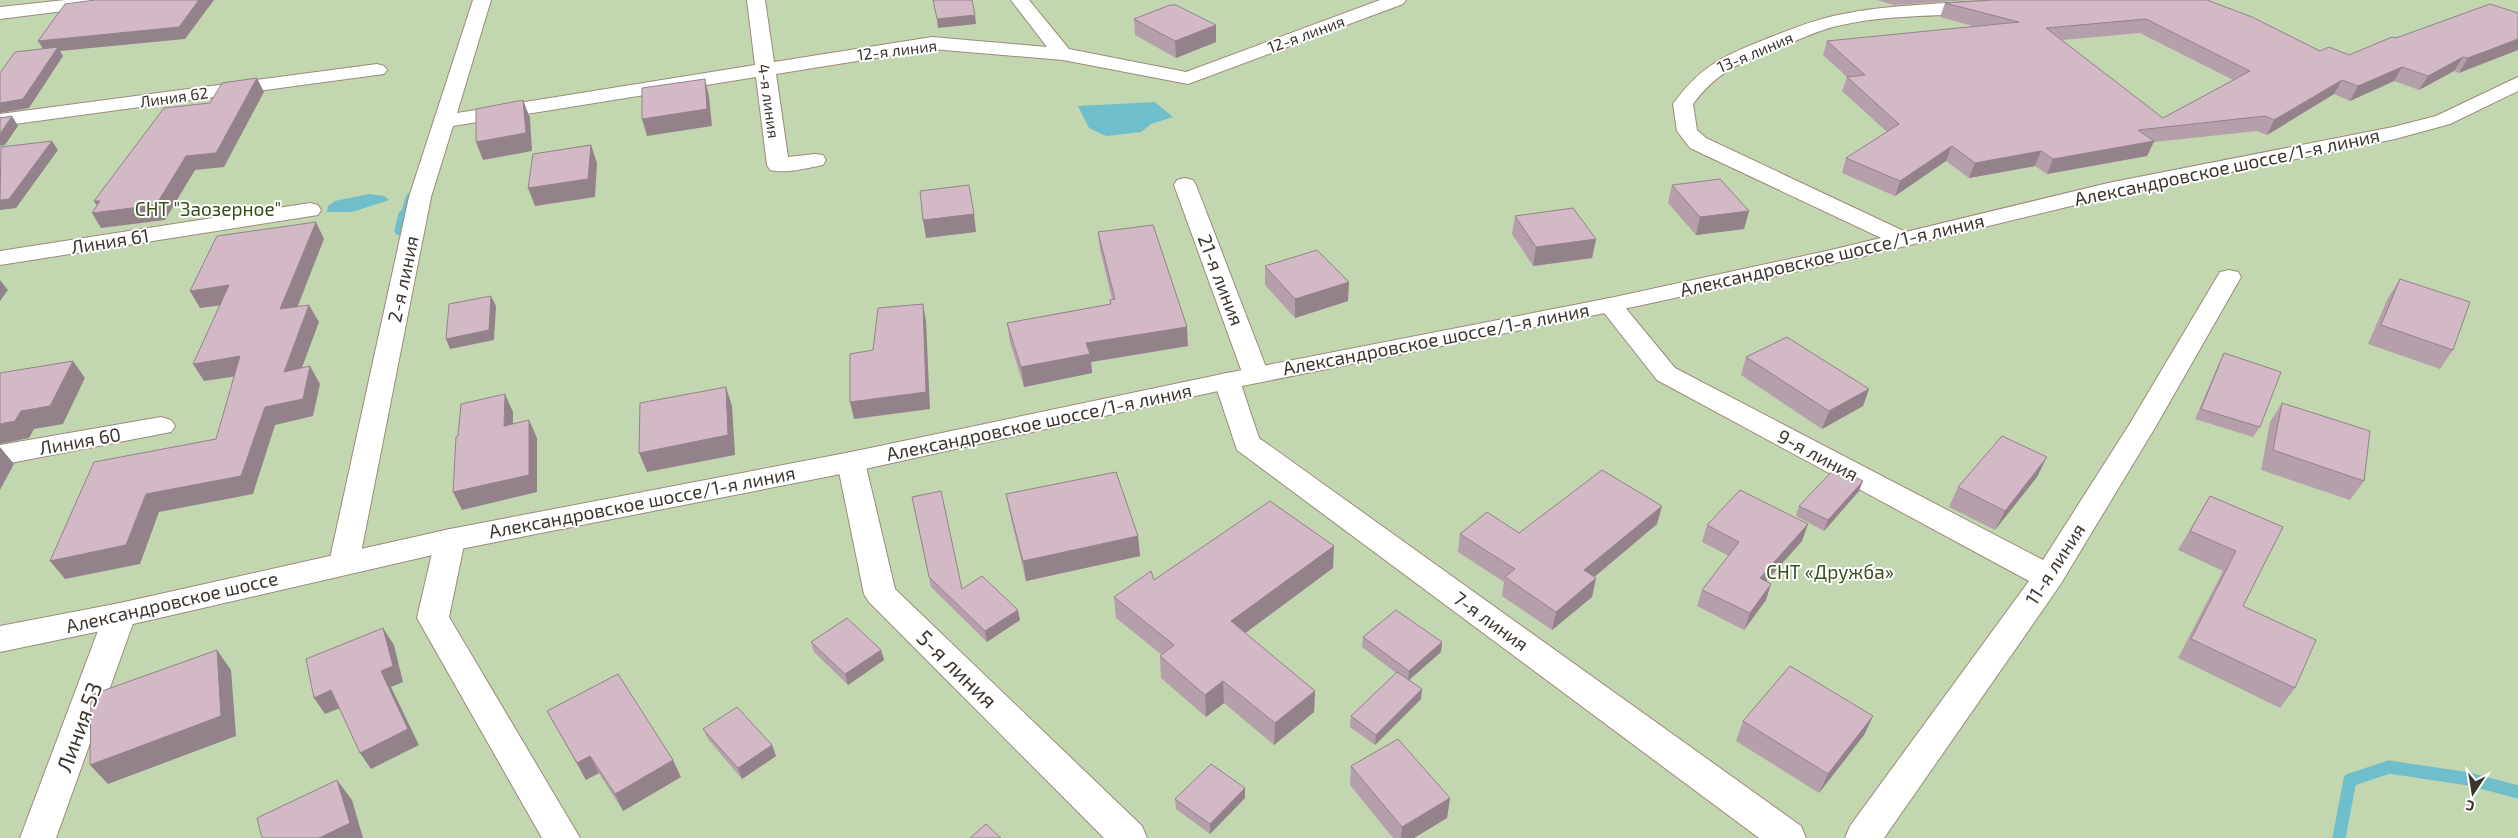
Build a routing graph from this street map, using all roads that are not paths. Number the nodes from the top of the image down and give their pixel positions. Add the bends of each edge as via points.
1 (112, 0) edge
2 (482, 0) edge
3 (756, 0) edge
4 (1020, 0) edge
5 (1397, 0) edge
6 (2049, 0) edge
7 (0, 13) edge
8 (1063, 54) junction
9 (377, 70) dead end
10 (765, 70) junction
11 (2518, 83) edge
12 (0, 120) edge
13 (445, 120) junction
14 (815, 160) dead end
15 (1185, 185) dead end
16 (310, 210) dead end
17 (1902, 239) junction
18 (0, 258) edge
19 (2229, 277) dead end
20 (1610, 305) junction
21 (1242, 378) junction
22 (161, 426) dead end
23 (0, 455) edge
24 (851, 462) junction
25 (450, 540) junction
26 (344, 563) junction
27 (2049, 577) junction
28 (120, 615) junction
29 (0, 640) edge
30 (38, 838) edge
31 (562, 838) edge
32 (1129, 838) edge
33 (1788, 838) edge
34 (1863, 838) edge

1 - 7 street
2 - 13 street, 2-я линия
3 - 10 street, 4-я линия
4 - 8 street
5 - 8 street, 12-я линия via 1188,78
6 - 17 street, 13-я линия via 1836,20 1721,63 1698,82 1683,104 1687,131 1698,143
8 - 10 street, 12-я линия via 932,43
9 - 12 street, Линия 62
10 - 13 street, 12-я линия
10 - 14 street, 4-я линия via 778,165
11 - 17 street, Александровское шоссе/1-я линия via 2443,120 2395,133 2108,190
13 - 26 street, 2-я линия via 420,197
15 - 21 street, 21-я линия
16 - 18 street, Линия 61
17 - 20 street, Александровское шоссе/1-я линия
19 - 27 street, 11-я линия
20 - 21 street, Александровское шоссе/1-я линия
20 - 27 street, 9-я линия via 1666,374
21 - 24 street, Александровское шоссе/1-я линия
21 - 33 street, 7-я линия via 1247,443
22 - 23 street, Линия 60
24 - 25 street, Александровское шоссе/1-я линия
24 - 32 street, 5-я линия via 880,594
25 - 26 street, Александровское шоссе/1-я линия
25 - 31 street via 433,618
26 - 28 street, Александровское шоссе
27 - 34 street, 11-я линия
28 - 29 street, Александровское шоссе
28 - 30 street, Линия 53

